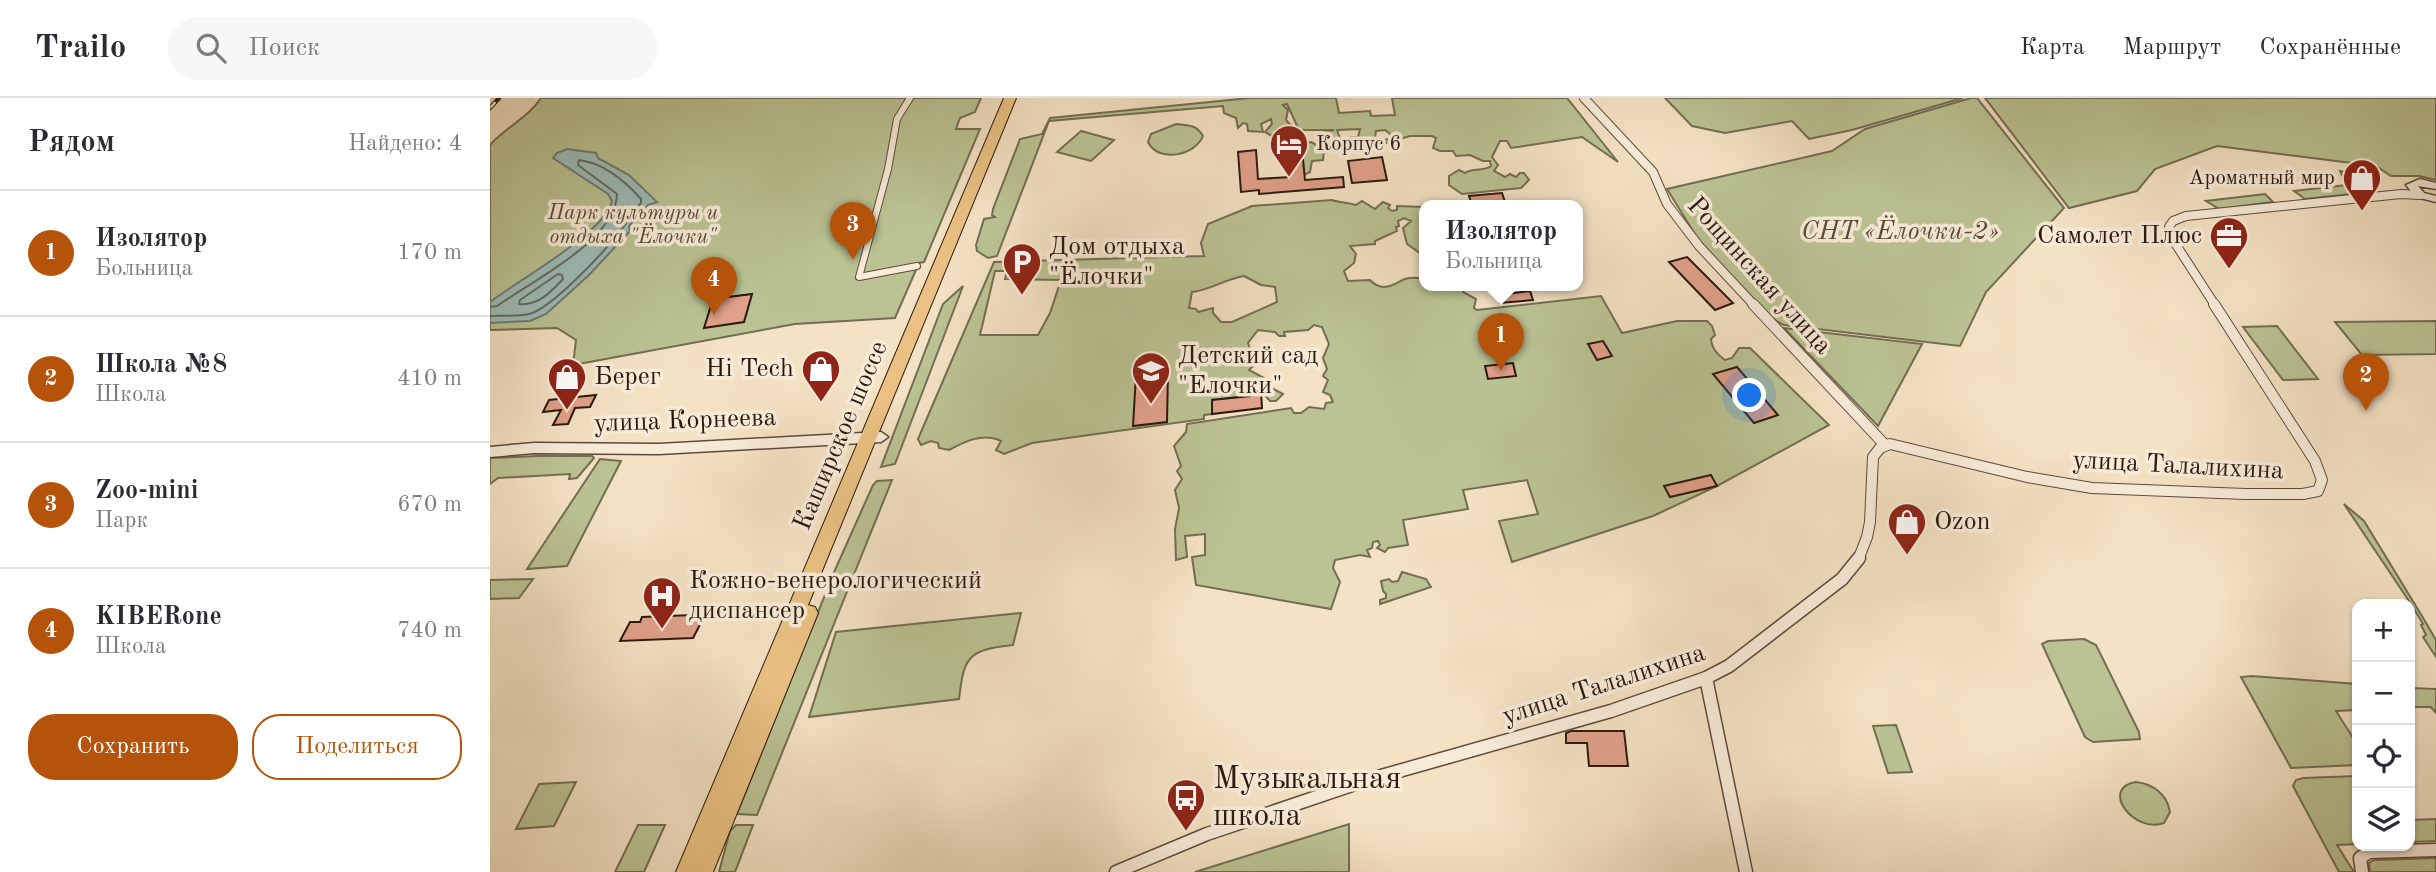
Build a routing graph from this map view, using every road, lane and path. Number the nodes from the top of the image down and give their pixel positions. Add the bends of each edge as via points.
1 (910, 98) edge
2 (1010, 98) edge
3 (1018, 98) edge
4 (1584, 98) edge
5 (2434, 185) edge
6 (2421, 196) edge
7 (917, 266) dead end
8 (875, 437) junction
9 (1885, 445) junction
10 (490, 452) edge
11 (1706, 678) junction
12 (2436, 850) edge
13 (687, 872) edge
14 (702, 872) edge
15 (1116, 872) edge
16 (1746, 872) edge
17 (2362, 872) edge

1 - 7 street via 897,119 859,277
2 - 8 main road, Каширское шоссе
3 - 8 main road, Каширское шоссе
4 - 9 street, Рощинская улица via 1653,172 1667,204 1699,246
5 - 6 street via 2416,182
6 - 9 street, улица Талалихина via 2186,216 2169,227 2171,237 2315,461 2323,484 2315,493 2092,488 2006,472 1899,444
8 - 10 street, улица Корнеева
8 - 13 main road, Каширское шоссе
8 - 14 main road, Каширское шоссе
9 - 11 street, улица Талалихина via 1873,457 1868,539 1860,561 1729,666
11 - 15 street, улица Талалихина via 1611,711 1367,780 1207,834
11 - 16 street
12 - 17 street via 2369,852 2360,858

